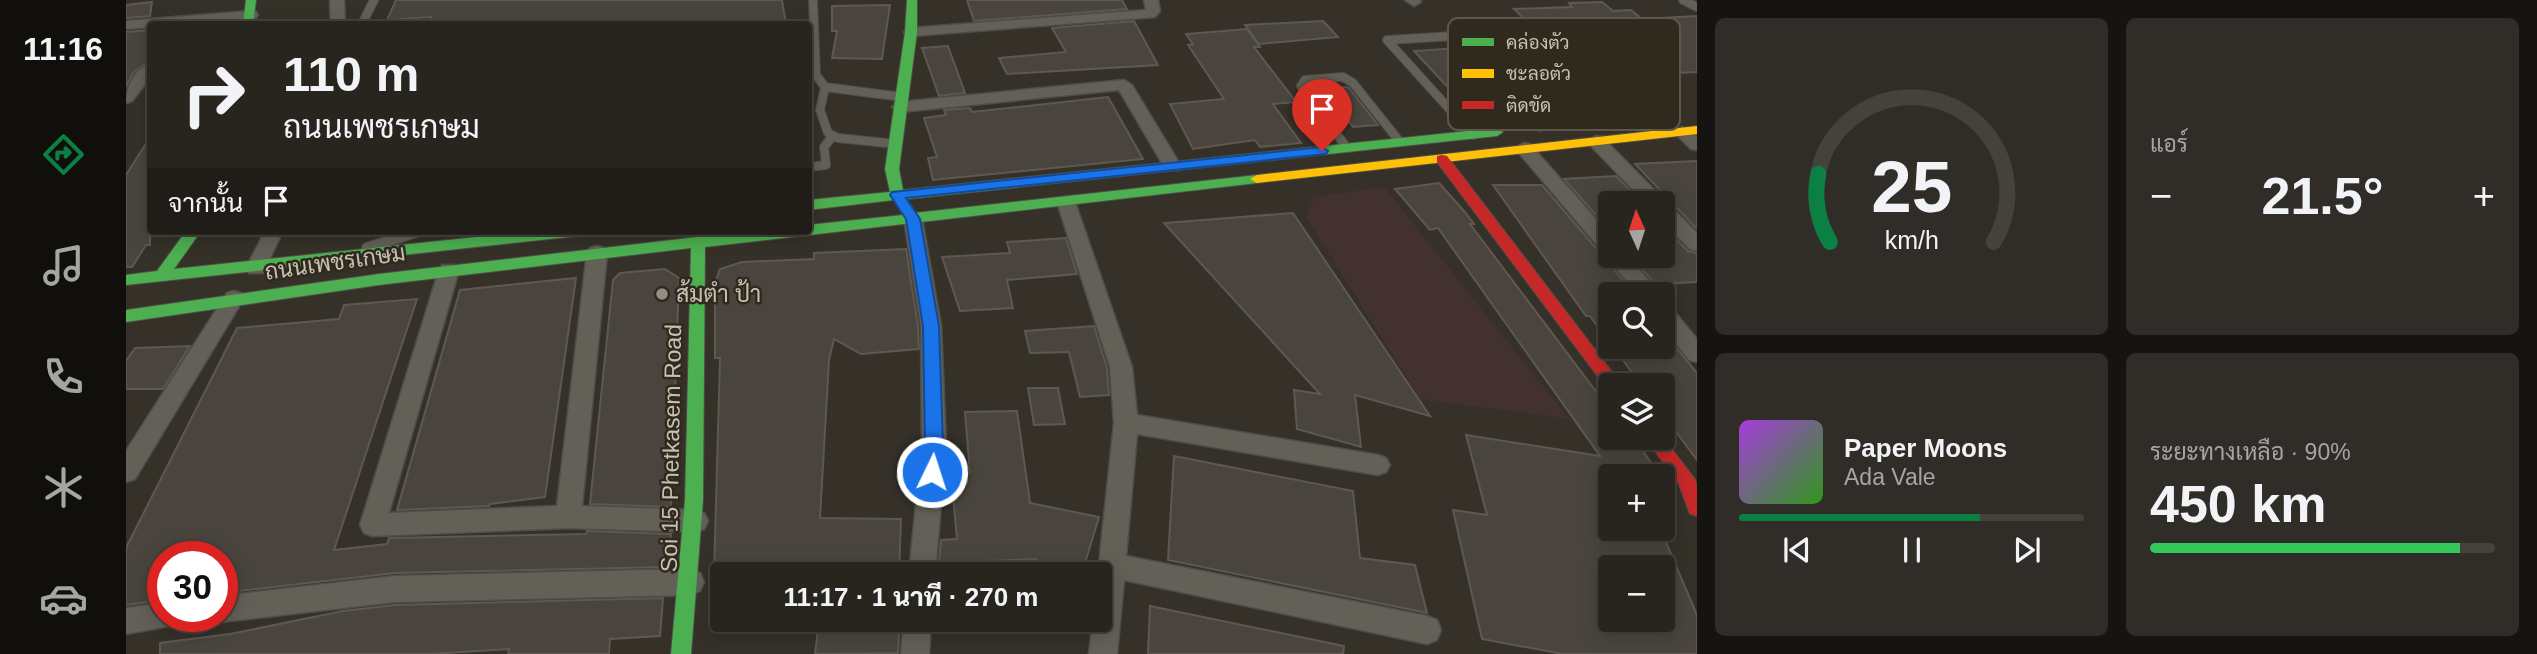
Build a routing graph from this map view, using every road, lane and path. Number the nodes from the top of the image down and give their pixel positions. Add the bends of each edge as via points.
1 (337, 0) edge
2 (374, 0) edge
3 (813, 0) edge
4 (912, 0) edge
5 (1151, 0) edge
6 (1683, 0) edge
7 (1697, 7) edge
8 (250, 13) edge
9 (196, 21) edge
10 (338, 21) edge
11 (364, 21) edge
12 (147, 24) edge
13 (126, 25) edge
14 (911, 32) junction
15 (1448, 36) edge
16 (147, 73) edge
17 (825, 87) junction
18 (126, 98) edge
19 (901, 102) junction
20 (1448, 107) edge
21 (1468, 130) edge
22 (1514, 130) edge
23 (1690, 131) edge
24 (1473, 135) junction
25 (833, 136) junction
26 (1597, 141) junction
27 (1400, 142) junction
28 (896, 144) junction
29 (1697, 145) edge
30 (1347, 148) junction
31 (1524, 148) junction
32 (1442, 159) junction
33 (1172, 166) junction
34 (812, 167) edge
35 (1645, 191) edge
36 (897, 195) junction
37 (1066, 202) junction
38 (812, 205) edge
39 (913, 219) junction
40 (1675, 222) edge
41 (812, 230) edge
42 (1598, 233) edge
43 (191, 235) edge
44 (272, 235) edge
45 (407, 235) edge
46 (530, 235) edge
47 (764, 235) edge
48 (698, 242) junction
49 (1697, 244) edge
50 (597, 253) junction
51 (338, 258) junction
52 (256, 268) junction
53 (1627, 268) edge
54 (449, 270) junction
55 (161, 277) junction
56 (126, 280) edge
57 (1640, 282) edge
58 (234, 298) junction
59 (133, 315) edge
60 (1675, 326) edge
61 (126, 334) edge
62 (1697, 354) edge
63 (1605, 373) edge
64 (1125, 423) junction
65 (1663, 450) edge
66 (1378, 465) dead end
67 (126, 472) edge
68 (1697, 508) edge
69 (568, 517) junction
70 (695, 521) junction
71 (923, 562) edge
72 (1112, 565) joint
73 (691, 582) junction
74 (238, 607) edge
75 (147, 618) edge
76 (126, 621) edge
77 (1427, 630) dead end
78 (917, 632) edge
79 (1105, 632) edge
80 (681, 654) edge
81 (915, 654) edge
82 (1103, 654) edge

1 - 10 street
2 - 11 lane
3 - 17 lane via 816,75
4 - 14 main road
5 - 14 street via 1150,14
6 - 7 lane
8 - 9 street
12 - 13 street
14 - 19 main road
15 - 20 lane via 1387,40
16 - 18 street
17 - 19 lane
17 - 25 lane via 820,114
19 - 28 main road
19 - 33 street via 1124,85
21 - 24 lane
22 - 24 main road
23 - 26 main road
23 - 29 street
24 - 27 main road
25 - 28 lane
25 - 34 lane via 824,147 826,165
26 - 31 main road
26 - 35 street
27 - 30 main road
27 - 30 lane via 1353,83 1343,77 1305,80 1301,86
28 - 36 main road via 892,169
30 - 33 main road
31 - 32 main road
31 - 42 street
32 - 37 main road
32 - 63 main road
33 - 36 main road
36 - 38 main road
36 - 39 main road
37 - 39 main road
37 - 64 street via 1121,367
39 - 41 main road
39 - 71 street via 932,353 934,446
40 - 49 street
43 - 55 main road
44 - 52 street
45 - 51 lane
46 - 51 main road, ถนนเพชรเกษม
47 - 48 main road, ถนนเพชรเกษม
48 - 50 main road, ถนนเพชรเกษม
48 - 70 main road, Soi 15 Phetkasem Road
50 - 54 main road, ถนนเพชรเกษม
50 - 69 street
51 - 52 main road, ถนนเพชรเกษม
52 - 55 main road, ถนนเพชรเกษม
53 - 57 street
54 - 58 main road, ถนนเพชรเกษม
54 - 69 street via 373,525
55 - 56 main road, ถนนเพชรเกษม
58 - 59 main road, ถนนเพชรเกษม
58 - 67 street
59 - 61 main road
60 - 62 street
64 - 66 street
64 - 72 street
65 - 68 main road via 1685,478
69 - 70 street
70 - 73 main road, Soi 15 Phetkasem Road
72 - 77 street
73 - 74 street via 395,589
73 - 80 main road, Soi 15 Phetkasem Road
75 - 76 street
78 - 81 street
79 - 82 street

